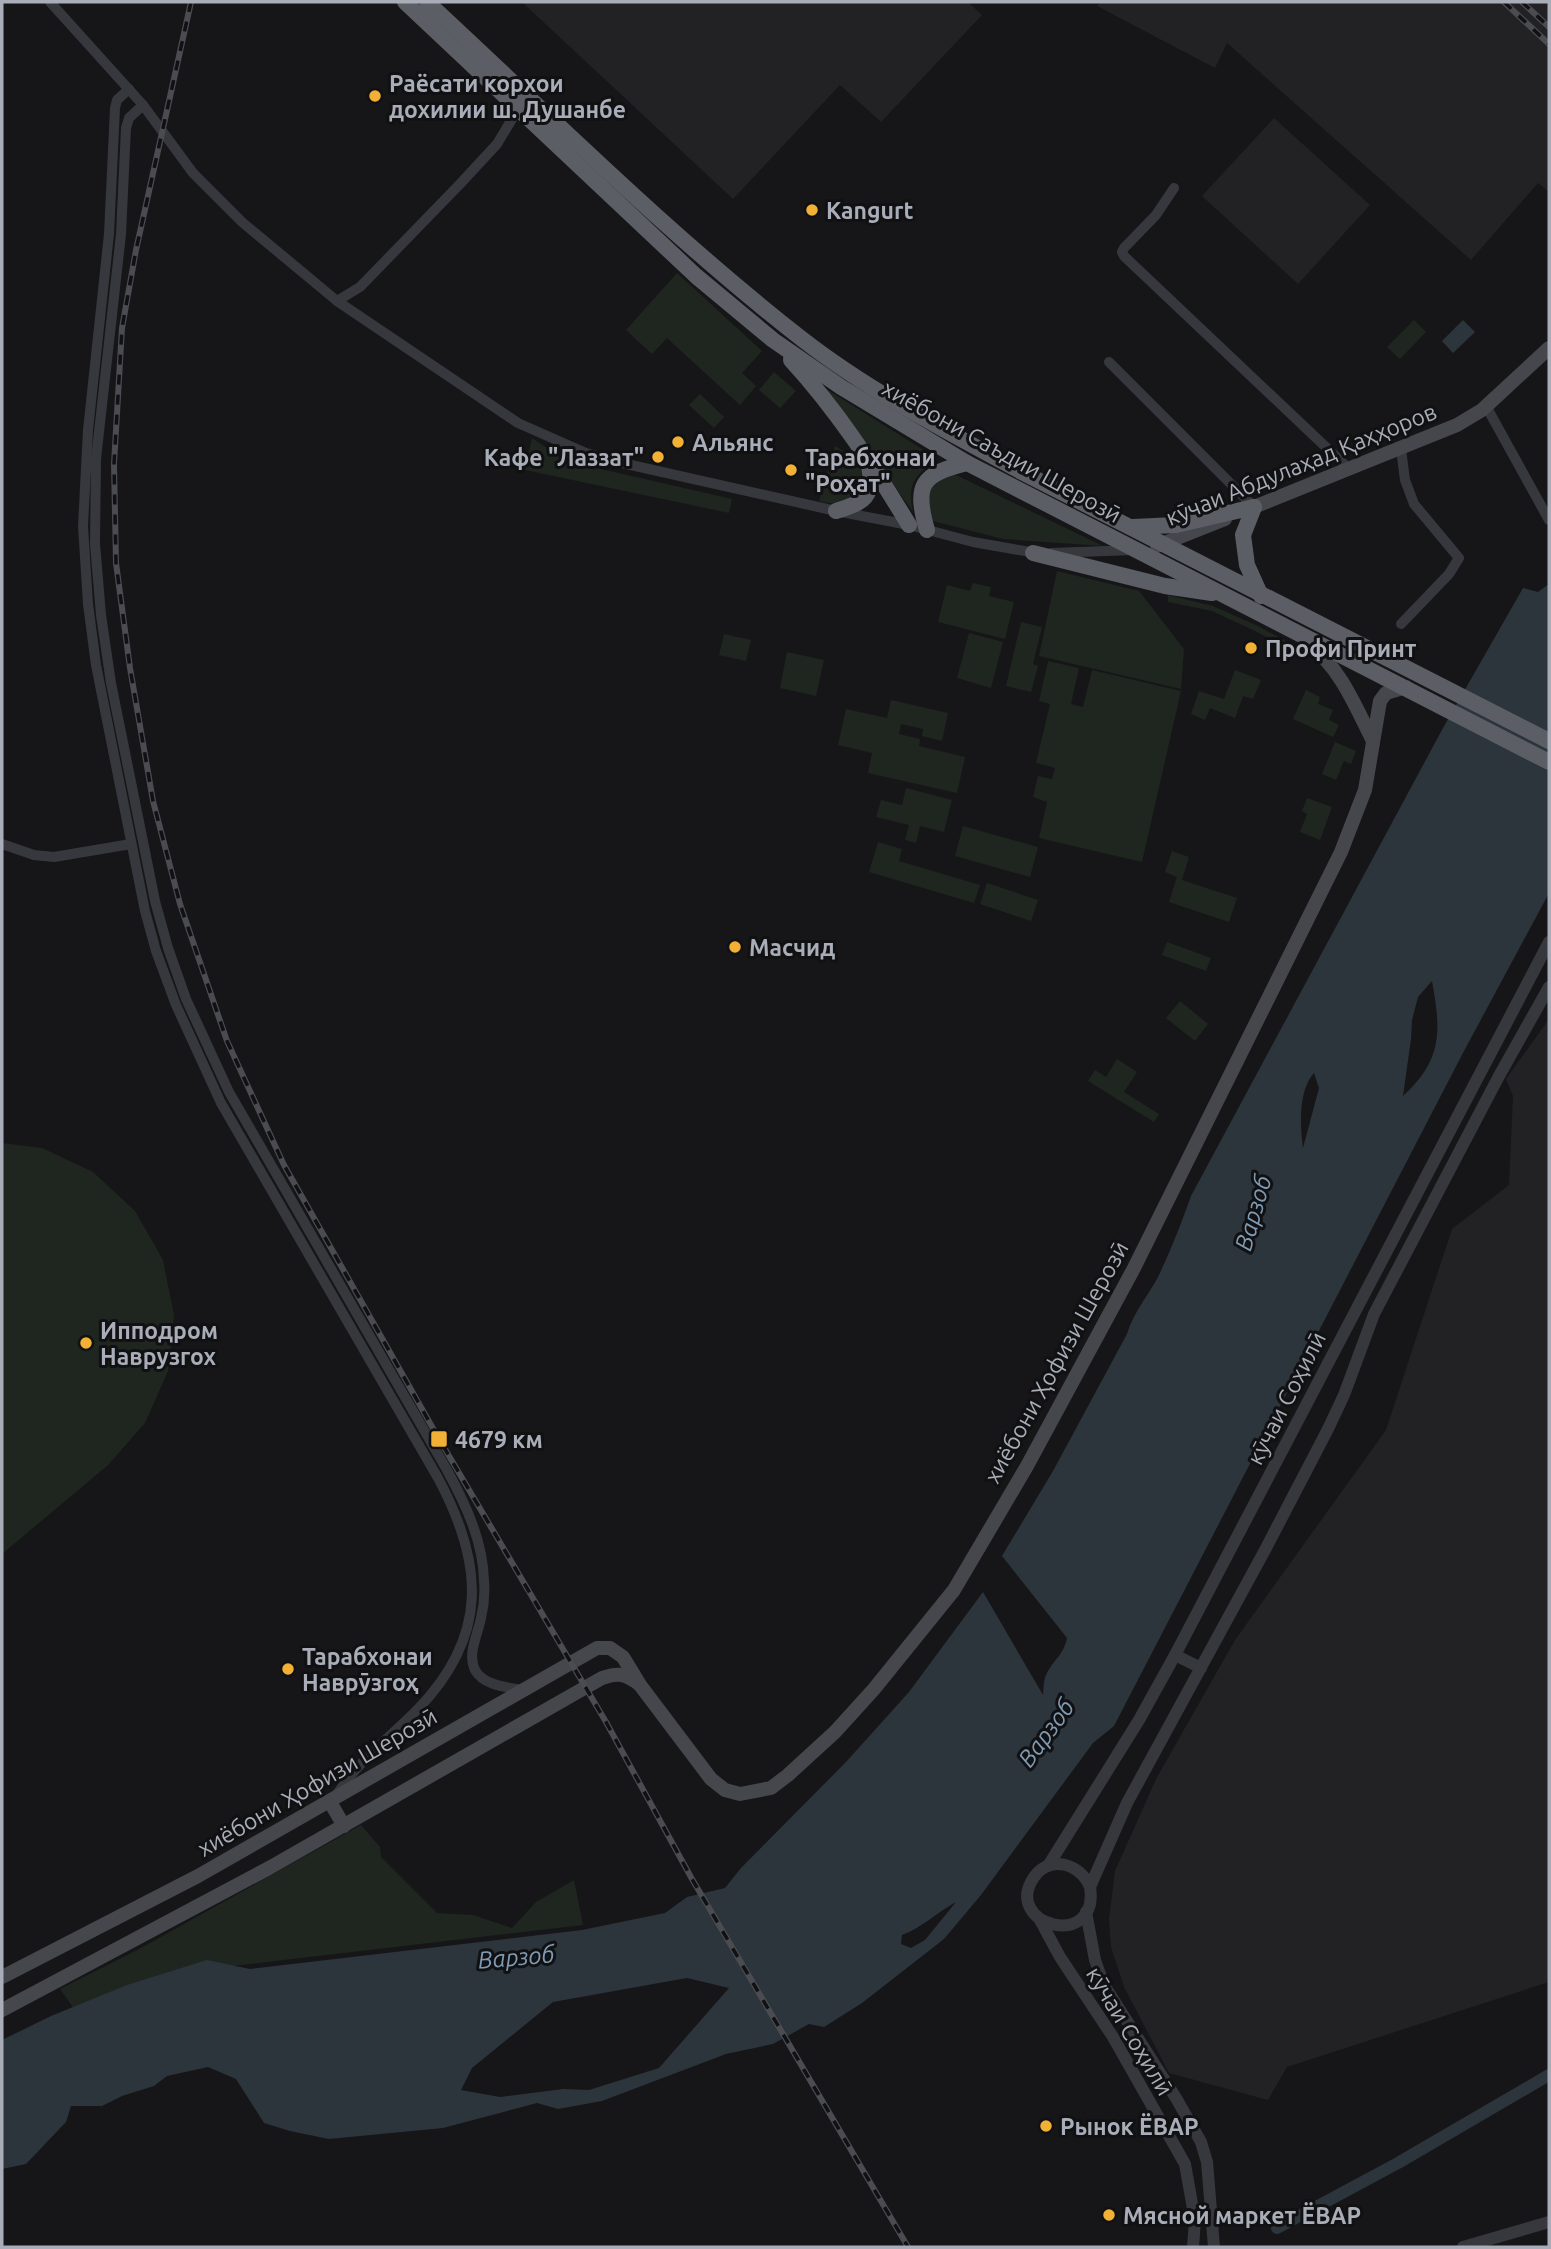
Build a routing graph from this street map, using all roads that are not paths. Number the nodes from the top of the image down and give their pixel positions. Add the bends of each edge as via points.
1 (50, 2) edge
2 (404, 2) edge
3 (428, 2) edge
4 (129, 89) junction
5 (143, 105) junction
6 (518, 109) junction
7 (1174, 188) dead end
8 (337, 301) junction
9 (773, 340) junction
10 (1549, 348) edge
11 (1109, 362) dead end
12 (1486, 406) junction
13 (1401, 449) junction
14 (868, 460) junction
15 (967, 463) junction
16 (1349, 469) junction
17 (1254, 507) junction
18 (836, 512) junction
19 (1549, 520) edge
20 (909, 525) junction
21 (1126, 526) junction
22 (927, 530) junction
23 (1162, 545) junction
24 (1138, 550) junction
25 (1033, 553) junction
26 (1224, 595) junction
27 (1261, 596) junction
28 (1305, 617) junction
29 (1401, 624) dead end
30 (1298, 632) junction
31 (1406, 687) junction
32 (1372, 739) junction
33 (1549, 741) edge
34 (1549, 762) edge
35 (2, 844) edge
36 (131, 844) junction
37 (1549, 942) edge
38 (1549, 987) edge
39 (325, 1261) junction
40 (315, 1266) junction
41 (407, 1399) junction
42 (396, 1406) junction
43 (1175, 1655) junction
44 (1201, 1668) junction
45 (640, 1685) junction
46 (523, 1690) junction
47 (333, 1800) junction
48 (344, 1826) junction
49 (1048, 1866) junction
50 (1090, 1887) junction
51 (1086, 1912) junction
52 (1040, 1919) junction
53 (2, 1977) edge
54 (2, 2010) edge
55 (1549, 2221) edge
56 (1193, 2247) edge
57 (1214, 2247) edge
58 (1463, 2247) edge

1 - 4 street, кӯчаи Абдулаҳад Қаҳҳоров
2 - 6 highway, хиёбони Саъдии Шерозӣ
3 - 21 highway, хиёбони Саъдии Шерозӣ via 706,261 804,340 940,428
4 - 5 street, кӯчаи Абдулаҳад Қаҳҳоров
4 - 36 street via 115,107 108,252 91,390 83,510 94,651
5 - 8 street, кӯчаи Абдулаҳад Қаҳҳоров via 193,173 242,222
5 - 39 street via 129,118 126,128 121,234 95,476 95,551 106,658 145,858 173,965 229,1092
6 - 8 street via 497,144 460,184 360,287
6 - 9 highway, хиёбони Саъдии Шерозӣ via 696,276
7 - 16 street via 1124,248 1124,256
8 - 18 street, кӯчаи Абдулаҳад Қаҳҳоров via 518,423 586,453
9 - 14 highway
9 - 15 highway, хиёбони Саъдии Шерозӣ
10 - 12 main road, кӯчаи Абдулаҳад Қаҳҳоров
11 - 17 street
12 - 13 main road, кӯчаи Абдулаҳад Қаҳҳоров via 1457,425
12 - 19 street
13 - 16 main road, кӯчаи Абдулаҳад Қаҳҳоров
13 - 29 street via 1414,504 1459,558
14 - 18 highway via 872,483 866,496
14 - 20 highway
15 - 22 highway via 947,467 926,481 920,505
15 - 24 highway, хиёбони Саъдии Шерозӣ
16 - 17 main road, кӯчаи Абдулаҳад Қаҳҳоров
17 - 21 highway via 1175,525
17 - 23 main road, кӯчаи Абдулаҳад Қаҳҳоров
17 - 27 highway via 1243,535 1247,565
18 - 20 street, кӯчаи Абдулаҳад Қаҳҳоров
20 - 22 street, кӯчаи Абдулаҳад Қаҳҳоров
21 - 23 highway, хиёбони Саъдии Шерозӣ
22 - 25 street, кӯчаи Абдулаҳад Қаҳҳоров
23 - 24 main road, кӯчаи Абдулаҳад Қаҳҳоров
23 - 27 highway, хиёбони Саъдии Шерозӣ
24 - 25 street, кӯчаи Абдулаҳад Қаҳҳоров
24 - 26 highway, хиёбони Саъдии Шерозӣ
25 - 26 highway via 1165,586
26 - 30 highway, хиёбони Саъдии Шерозӣ
27 - 28 highway, хиёбони Саъдии Шерозӣ
28 - 30 highway via 1298,621
28 - 33 highway, хиёбони Саъдии Шерозӣ
30 - 31 highway, хиёбони Саъдии Шерозӣ
30 - 32 main road via 1344,683
31 - 32 main road via 1386,693 1380,701
31 - 34 highway, хиёбони Саъдии Шерозӣ
32 - 45 main road, хиёбони Ҳофизи Шерозӣ via 1365,790 1341,852 1133,1270 954,1590 835,1732 771,1788 740,1794 724,1790
35 - 36 street via 54,857
36 - 40 street via 152,938 191,1042 228,1117
37 - 43 street, кӯчаи Соҳилӣ
38 - 44 street, кӯчаи Соҳилӣ via 1374,1314 1328,1429
39 - 40 street
39 - 41 street
40 - 42 street
41 - 42 street
41 - 46 street via 459,1493 479,1542 484,1597 472,1653 474,1668 486,1681
42 - 47 street via 444,1489 465,1537 471,1564 471,1610 455,1655 431,1694 352,1772
43 - 44 street
43 - 49 street, кӯчаи Соҳилӣ
44 - 50 street, кӯчаи Соҳилӣ via 1126,1803
45 - 46 main road, хиёбони Ҳофизи Шерозӣ via 623,1657 601,1647
45 - 48 main road via 625,1674 602,1678
46 - 47 main road, хиёбони Ҳофизи Шерозӣ
47 - 48 main road
47 - 53 main road, хиёбони Ҳофизи Шерозӣ via 184,1884
48 - 54 main road
49 - 50 street via 1074,1867
49 - 52 street, кӯчаи Соҳилӣ via 1033,1878 1029,1890 1032,1909
50 - 51 street, кӯчаи Соҳилӣ
51 - 52 street via 1064,1926
51 - 57 street, кӯчаи Соҳилӣ via 1104,1985 1201,2142
52 - 56 street, кӯчаи Соҳилӣ via 1185,2164 1195,2220
55 - 58 street

